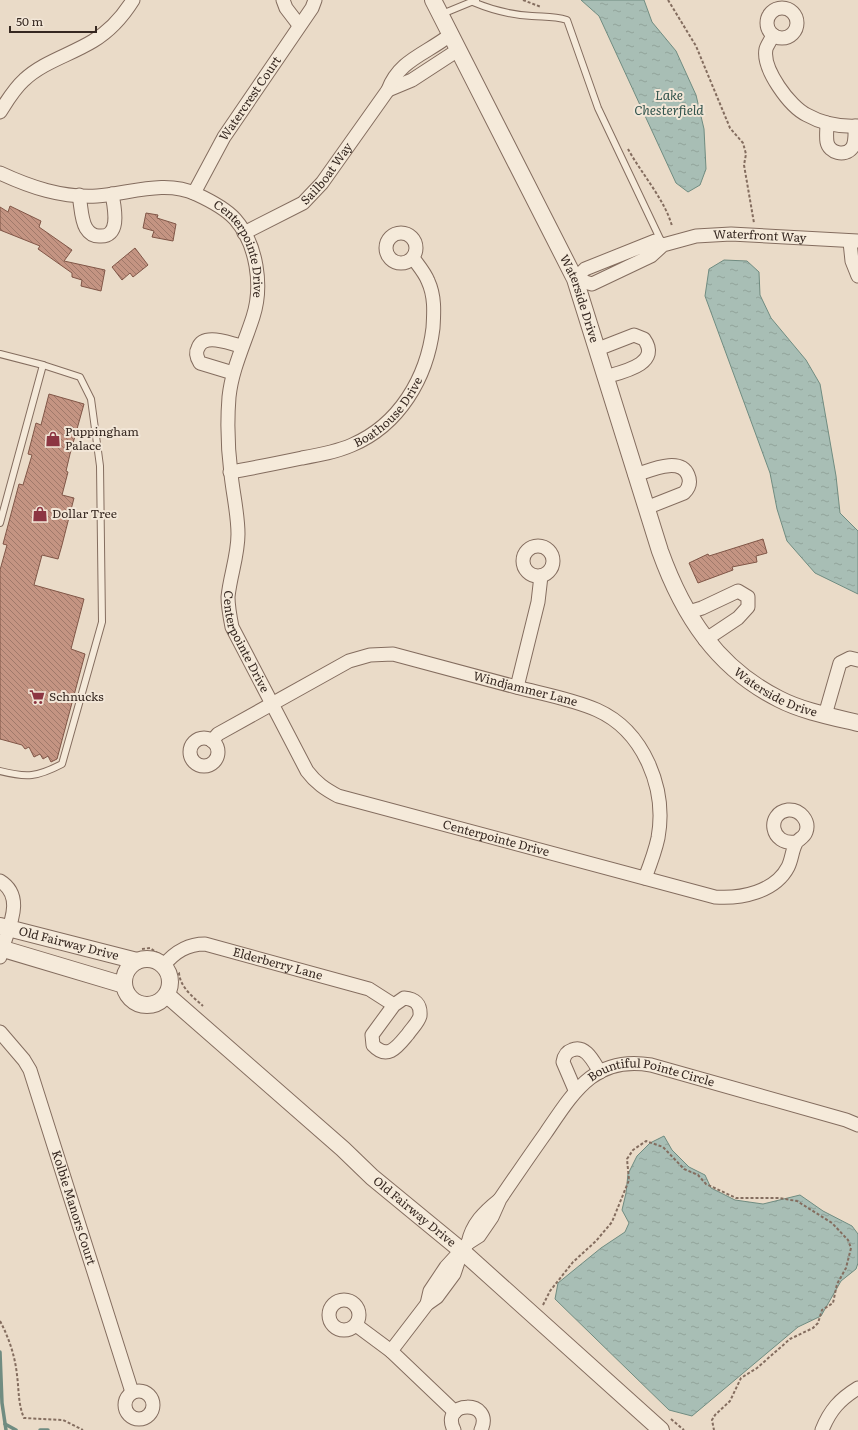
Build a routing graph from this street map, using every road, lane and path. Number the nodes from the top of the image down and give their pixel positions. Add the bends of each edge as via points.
1 (133, 0) edge
2 (283, 0) edge
3 (433, 0) edge
4 (668, 0) edge
5 (474, 1) edge
6 (313, 4) edge
7 (440, 15) junction
8 (299, 25) junction
9 (450, 35) junction
10 (773, 35) dead end
11 (458, 50) junction
12 (388, 90) junction
13 (0, 112) edge
14 (827, 123) junction
15 (856, 126) edge
16 (0, 172) edge
17 (194, 192) junction
18 (112, 194) junction
19 (79, 195) junction
20 (754, 223) dead end
21 (244, 233) junction
22 (854, 242) edge
23 (663, 245) junction
24 (413, 258) dead end
25 (858, 276) edge
26 (575, 279) junction
27 (242, 346) junction
28 (598, 349) junction
29 (0, 354) edge
30 (43, 365) junction
31 (233, 373) junction
32 (606, 378) junction
33 (230, 472) junction
34 (635, 475) junction
35 (646, 508) junction
36 (0, 523) edge
37 (541, 576) dead end
38 (689, 612) junction
39 (705, 640) junction
40 (858, 660) edge
41 (517, 687) junction
42 (273, 703) junction
43 (825, 715) junction
44 (857, 719) edge
45 (212, 741) dead end
46 (0, 771) edge
47 (796, 842) dead end
48 (645, 878) junction
49 (0, 881) edge
50 (4, 927) edge
51 (1, 951) edge
52 (137, 961) junction
53 (164, 965) junction
54 (124, 985) junction
55 (167, 995) junction
56 (394, 1005) dead end
57 (0, 1032) edge
58 (600, 1072) junction
59 (575, 1090) junction
60 (858, 1126) edge
61 (465, 1247) junction
62 (542, 1307) dead end
63 (0, 1321) edge
64 (356, 1325) dead end
65 (391, 1351) junction
66 (858, 1388) edge
67 (132, 1392) dead end
68 (455, 1412) junction
69 (83, 1430) edge
70 (454, 1430) edge
71 (481, 1430) edge
72 (661, 1430) edge
73 (714, 1430) edge
74 (822, 1430) edge

1 - 13 street via 104,33 44,65 23,81
2 - 8 street
3 - 7 street, Waterside Drive
4 - 20 path via 696,46 730,128 743,143 746,154 744,165
5 - 7 lane
5 - 23 lane via 506,13 558,17 566,20 598,108
6 - 8 street, Watercrest Court
7 - 9 street, Waterside Drive
8 - 17 street, Watercrest Court via 224,137
9 - 11 street, Waterside Drive
9 - 12 street, Sailboat Way via 400,69 393,77
10 - 14 street via 766,50 774,80 783,94 806,115
11 - 12 street via 412,80
11 - 26 street, Waterside Drive
12 - 21 street, Sailboat Way via 312,195 303,203
14 - 15 street
14 - 15 street via 829,146 840,153 849,151 852,147
16 - 19 street, Centerpointe Drive via 44,190
17 - 18 street, Centerpointe Drive via 162,188
17 - 21 street, Centerpointe Drive via 235,219
18 - 19 street, Centerpointe Drive
18 - 19 street via 115,223 110,232 100,236 93,235 86,228
21 - 27 street, Centerpointe Drive via 254,256 258,287 253,317
22 - 23 street, Waterfront Way via 731,234 696,236
22 - 25 street via 852,261
23 - 26 street, Waterfront Way via 651,256 592,284
24 - 33 street, Boathouse Drive via 428,280 434,300 434,320 422,374 405,402 379,428 352,445 324,454
26 - 28 street, Waterside Drive
27 - 31 street, Centerpointe Drive
27 - 31 street via 208,340 200,344 197,350 200,362
28 - 32 street, Waterside Drive
28 - 32 street via 634,335 644,339 649,349 642,364
29 - 30 lane
30 - 36 lane
30 - 46 lane via 80,377 90,399 100,466 102,622 62,764 43,774 20,776
31 - 33 street, Centerpointe Drive via 228,412
32 - 34 street, Waterside Drive
33 - 42 street, Centerpointe Drive via 238,533 228,599 232,627
34 - 35 street, Waterside Drive
34 - 35 street via 674,465 684,469 688,474 689,484 684,493
35 - 38 street, Waterside Drive via 670,578
37 - 41 street via 538,602
38 - 39 street, Waterside Drive
38 - 39 street via 738,591 748,597 748,607 738,618
39 - 43 street, Waterside Drive via 743,677 780,700
40 - 43 street via 850,658 840,663
41 - 42 street, Windjammer Lane via 393,654 370,654 349,661
41 - 48 street, Windjammer Lane via 598,710 626,730 638,744 650,768 658,803 658,837
42 - 45 street, Windjammer Lane via 218,734
42 - 48 street, Centerpointe Drive via 307,771 314,781 338,796
43 - 44 street, Waterside Drive
47 - 48 street, Centerpointe Drive via 788,868 778,879 756,893 743,897 715,896
49 - 50 street via 10,892 15,903
50 - 51 street
50 - 52 street, Old Fairway Drive
51 - 54 street, Old Fairway Drive
52 - 53 street, Old Fairway Drive via 153,959
52 - 54 street, Old Fairway Drive via 124,976
53 - 55 street via 171,980
53 - 56 street, Elderberry Lane via 188,946 215,945 369,989
54 - 55 street via 129,997 140,1005 156,1004
55 - 61 street, Old Fairway Drive via 372,1177
57 - 67 street, Kolbie Manors Court via 30,1070
58 - 59 street, Bountiful Pointe Circle
58 - 59 street via 585,1051 576,1048 570,1050 563,1062
58 - 60 street, Bountiful Pointe Circle via 620,1064 651,1065 846,1120
59 - 61 street, Bountiful Pointe Circle via 500,1199 479,1236
61 - 65 street via 454,1274
61 - 72 street, Old Fairway Drive
62 - 73 path via 550,1291 573,1262 612,1222 630,1180 627,1159 633,1150 646,1141 663,1147 684,1169 698,1175 706,1184 736,1198 779,1198 797,1201 832,1223 848,1240 851,1248 846,1268 837,1284 833,1303 822,1310 818,1323 813,1328 790,1339 757,1368 741,1378 730,1401 715,1414 712,1420
63 - 69 path via 13,1354 18,1396 24,1418 63,1420
64 - 65 street
65 - 68 street
66 - 74 street via 839,1401
68 - 70 street via 451,1422
68 - 71 street via 463,1407 474,1408 482,1418

